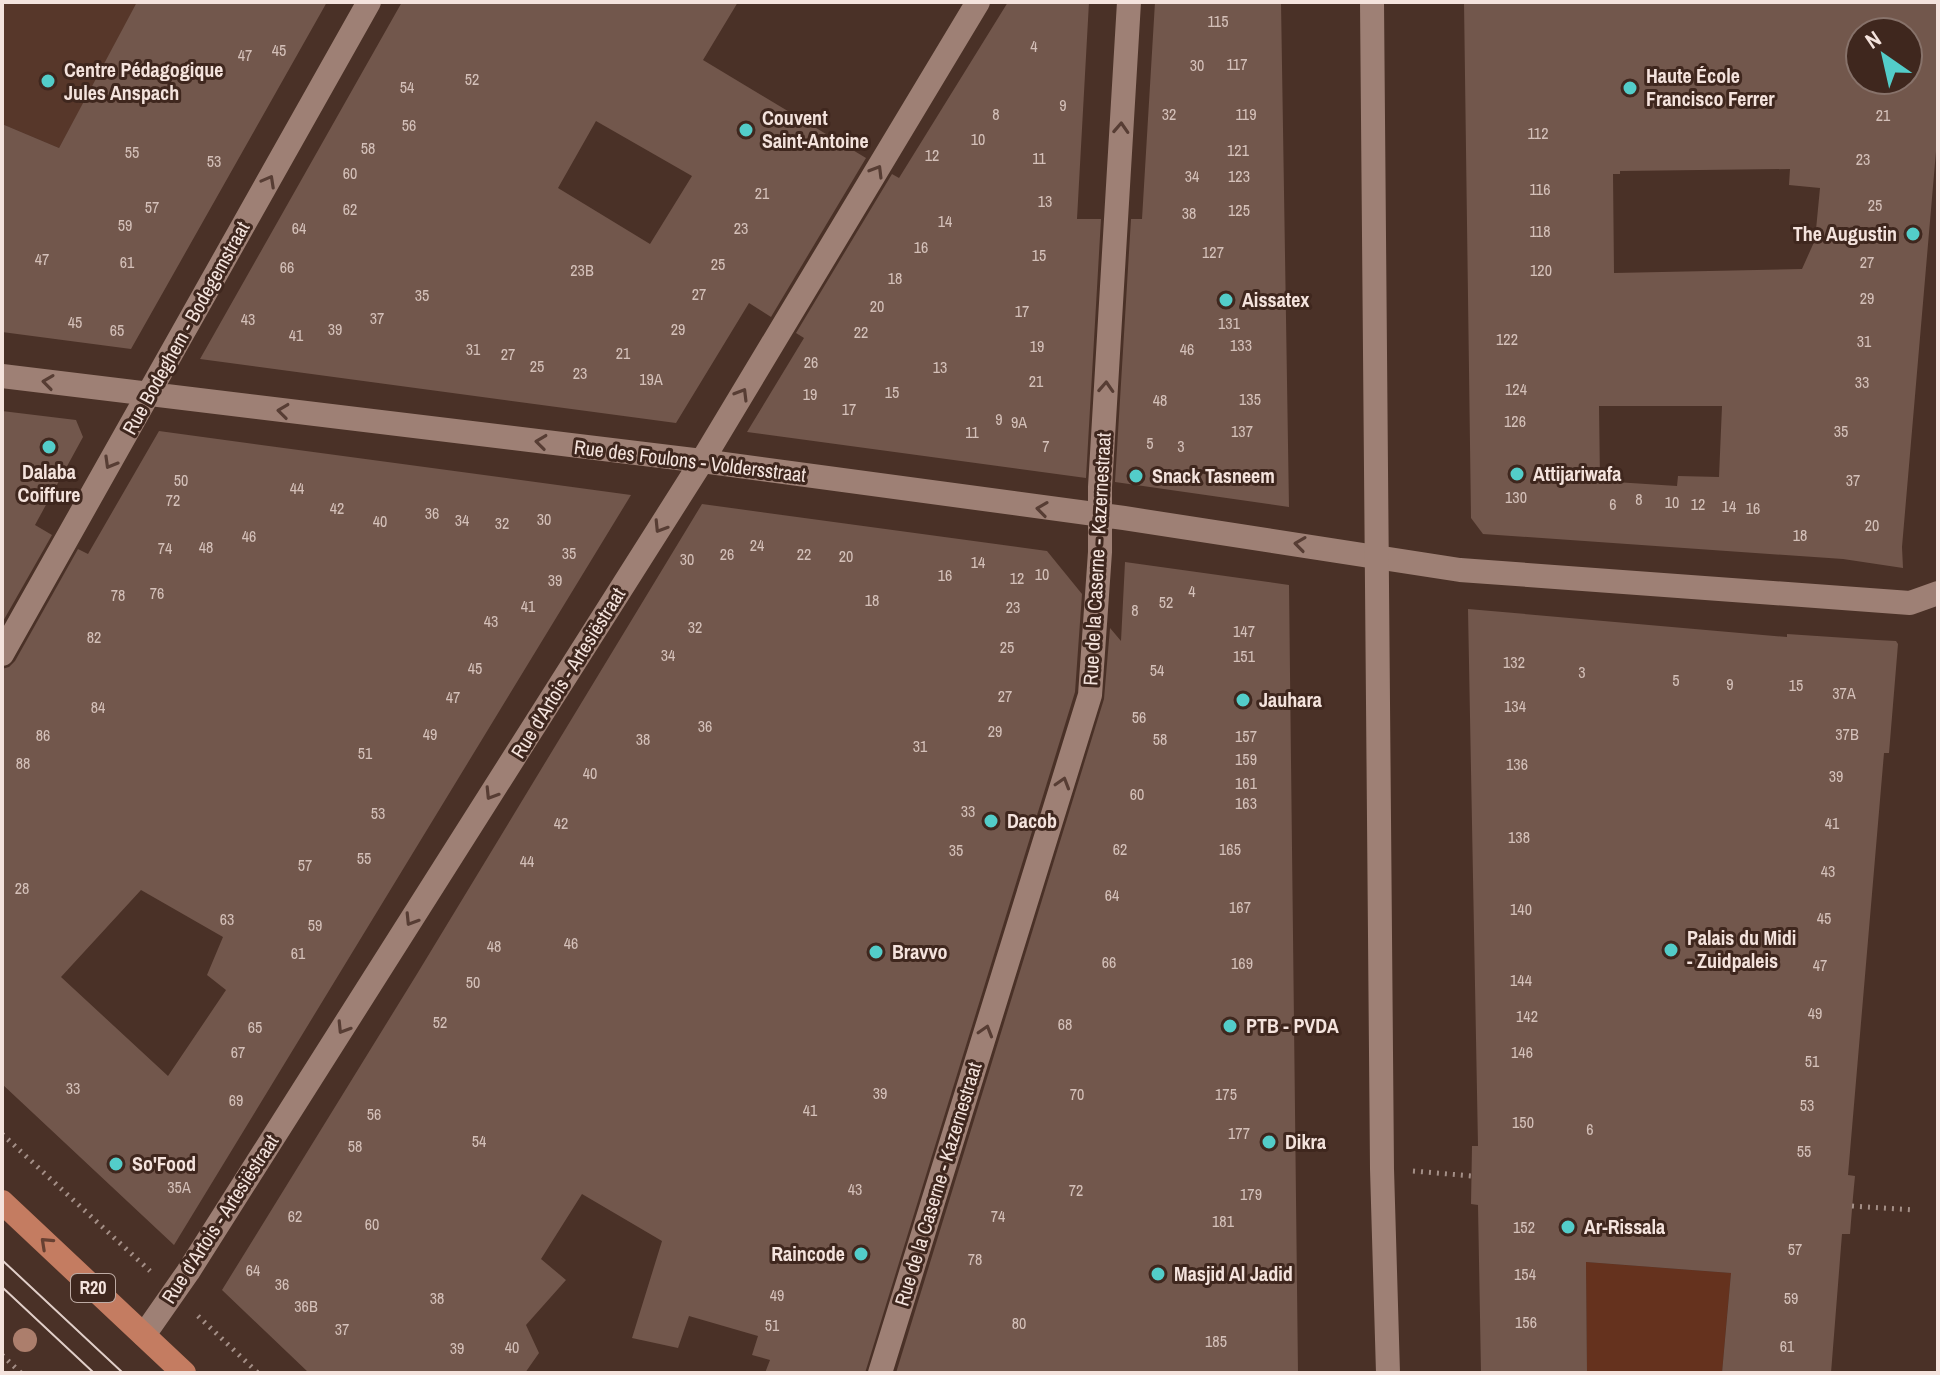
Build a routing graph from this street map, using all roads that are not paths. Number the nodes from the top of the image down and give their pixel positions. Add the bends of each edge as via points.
1 (369, 2) edge
2 (978, 2) edge
3 (1129, 2) edge
4 (1372, 2) edge
5 (2, 376) edge
6 (149, 396) junction
7 (702, 461) junction
8 (1100, 516) junction
9 (1377, 556) junction
10 (1938, 593) edge
11 (2, 654) edge
12 (2, 1202) edge
13 (144, 1335) junction
14 (184, 1373) edge
15 (880, 1373) edge
16 (1388, 1373) edge

6 -> 1 street, Rue Bodeghem - Bodegemstraat
7 -> 2 street, Rue d'Artois - Artesiëstraat
8 -> 3 street, Rue de la Caserne - Kazernestraat
4 - 9 street
6 -> 5 street, Rue des Foulons - Voldersstraat
7 -> 6 street, Rue des Foulons - Voldersstraat
6 -> 11 street, Rue Bodeghem - Bodegemstraat
8 -> 7 street, Rue des Foulons - Voldersstraat
7 -> 13 street, Rue d'Artois - Artesiëstraat
9 -> 8 street, Rue des Foulons - Voldersstraat
15 -> 8 street, Rue de la Caserne - Kazernestraat via 1090,695
9 - 10 street, Rue des Foulons - Voldersstraat via 1460,570 1910,603
9 - 16 street
13 -> 12 main road, R20
13 - 14 main road, R20

